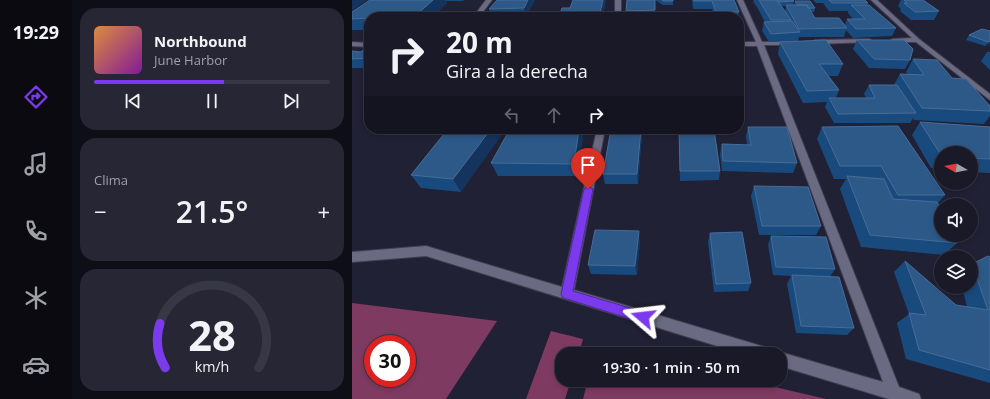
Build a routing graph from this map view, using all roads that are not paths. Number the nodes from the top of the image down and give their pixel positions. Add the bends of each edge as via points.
1 (489, 0) edge
2 (618, 0) edge
3 (740, 0) edge
4 (874, 0) edge
5 (480, 12) edge
6 (618, 12) edge
7 (917, 40) junction
8 (878, 41) edge
9 (885, 41) edge
10 (799, 43) edge
11 (807, 43) edge
12 (352, 44) edge
13 (744, 44) edge
14 (760, 44) junction
15 (364, 45) edge
16 (990, 98) edge
17 (600, 134) edge
18 (352, 257) edge
19 (567, 294) junction
20 (742, 347) edge
21 (787, 360) edge
22 (894, 393) junction
23 (914, 399) edge

1 - 5 street
2 - 6 street
3 - 14 street
4 - 7 street
7 - 9 street
7 - 16 street
8 - 11 street
10 - 14 street
12 - 15 street
13 - 14 street
14 - 22 street
17 - 19 street
18 - 19 street via 426,251
19 - 20 street
21 - 22 street
22 - 23 street

